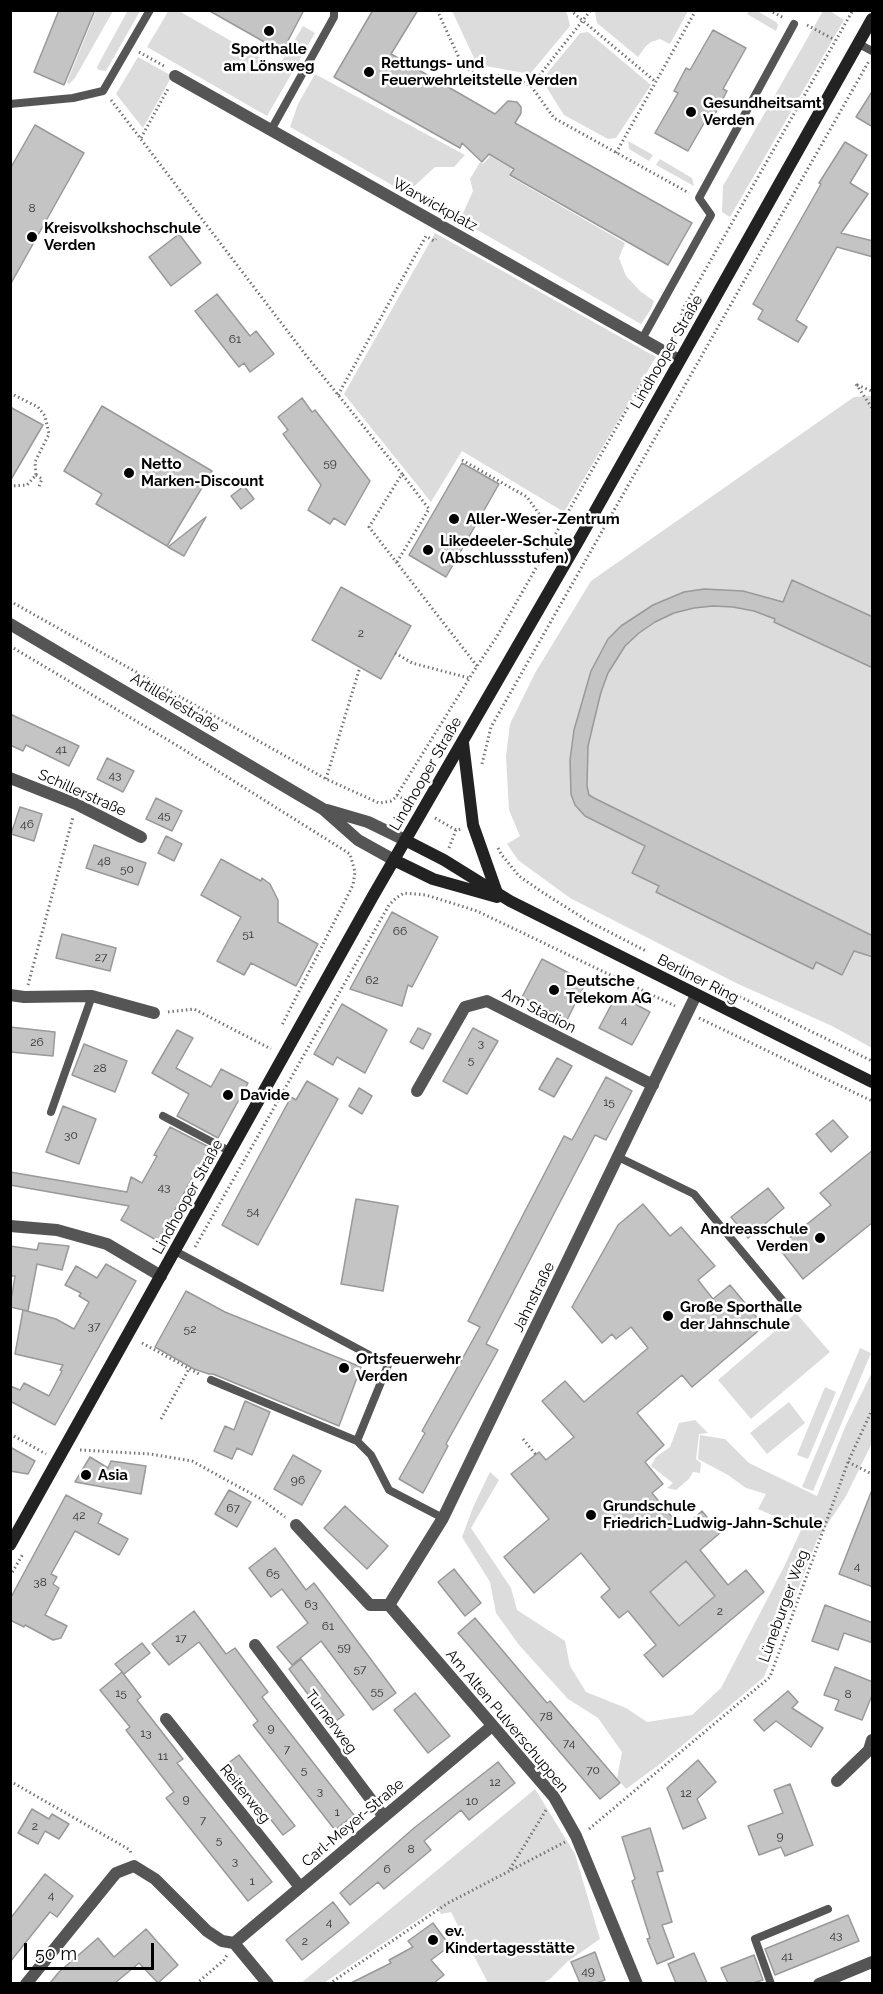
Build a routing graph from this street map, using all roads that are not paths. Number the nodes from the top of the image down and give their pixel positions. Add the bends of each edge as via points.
1 (150, 10) edge
2 (334, 10) edge
3 (873, 19) edge
4 (794, 24) road end
5 (859, 44) junction
6 (873, 53) edge
7 (175, 76) road end
8 (10, 104) edge
9 (271, 130) junction
10 (642, 339) junction
11 (679, 360) junction
12 (10, 624) edge
13 (462, 743) junction
14 (10, 778) edge
15 (323, 809) junction
16 (141, 837) dead end
17 (405, 840) junction
18 (394, 860) junction
19 (497, 893) junction
20 (510, 901) junction
21 (696, 995) junction
22 (10, 996) edge
23 (92, 996) junction
24 (154, 1013) road end
25 (873, 1082) edge
26 (653, 1085) junction
27 (417, 1091) dead end
28 (51, 1112) dead end
29 (162, 1116) dead end
30 (231, 1152) junction
31 (618, 1157) junction
32 (10, 1226) edge
33 (175, 1251) junction
34 (161, 1276) junction
35 (783, 1300) dead end
36 (211, 1380) road end
37 (357, 1441) junction
38 (443, 1518) junction
39 (296, 1525) road end
40 (10, 1545) edge
41 (389, 1605) junction
42 (255, 1645) dead end
43 (166, 1719) dead end
44 (492, 1726) junction
45 (873, 1740) edge
46 (837, 1781) dead end
47 (384, 1817) junction
48 (300, 1887) junction
49 (828, 1909) dead end
50 (234, 1943) junction
51 (873, 1962) edge
52 (26, 1983) edge
53 (268, 1983) edge
54 (637, 1983) edge
55 (771, 1983) edge
56 (819, 1983) edge

1 - 8 lane via 103,91
2 - 9 lane via 334,17
3 - 5 main road, Lindhooper Straße
4 - 10 lane via 699,198 711,214
5 - 6 lane
5 - 11 main road, Lindhooper Straße
7 - 9 street, Warwickplatz
9 - 10 street, Warwickplatz
10 - 11 street, Warwickplatz
11 - 13 main road, Lindhooper Straße
12 - 15 street, Artilleriestraße
13 - 17 main road, Lindhooper Straße
13 - 19 main road via 473,825
14 - 16 street, Schillerstraße via 76,804
15 - 17 street, Artilleriestraße via 368,822
15 - 18 street, Artilleriestraße via 358,840
17 - 18 main road, Lindhooper Straße
17 - 19 main road, Berliner Ring
18 - 20 main road, Berliner Ring via 433,879
18 - 30 main road, Lindhooper Straße
19 - 20 main road, Berliner Ring
20 - 21 main road, Berliner Ring
21 - 25 main road, Berliner Ring
21 - 26 street, Jahnstraße
22 - 23 street
23 - 24 street
23 - 28 lane
26 - 27 street, Am Stadion via 487,1001 465,1007
26 - 31 street, Jahnstraße
29 - 30 lane
30 - 33 main road, Lindhooper Straße
31 - 35 lane via 694,1194
31 - 38 street, Jahnstraße
32 - 34 street via 57,1230 107,1244
33 - 34 main road, Lindhooper Straße
33 - 37 lane via 388,1365
34 - 40 main road, Lindhooper Straße
36 - 37 lane
37 - 38 lane via 371,1455 389,1490
38 - 41 street, Jahnstraße
39 - 41 street via 370,1605
41 - 44 street, Am Alten Pulverschuppen
42 - 47 street, Turnerweg
43 - 48 street, Reiterweg
44 - 47 street, Carl-Meyer-Straße
44 - 54 street, Am Alten Pulverschuppen via 554,1797 576,1836
45 - 46 street via 869,1750
47 - 48 street, Carl-Meyer-Straße
48 - 50 street, Carl-Meyer-Straße
49 - 55 lane via 754,1939
50 - 52 street via 222,1941 207,1931 155,1879 134,1866 116,1873
50 - 53 street
51 - 56 street

